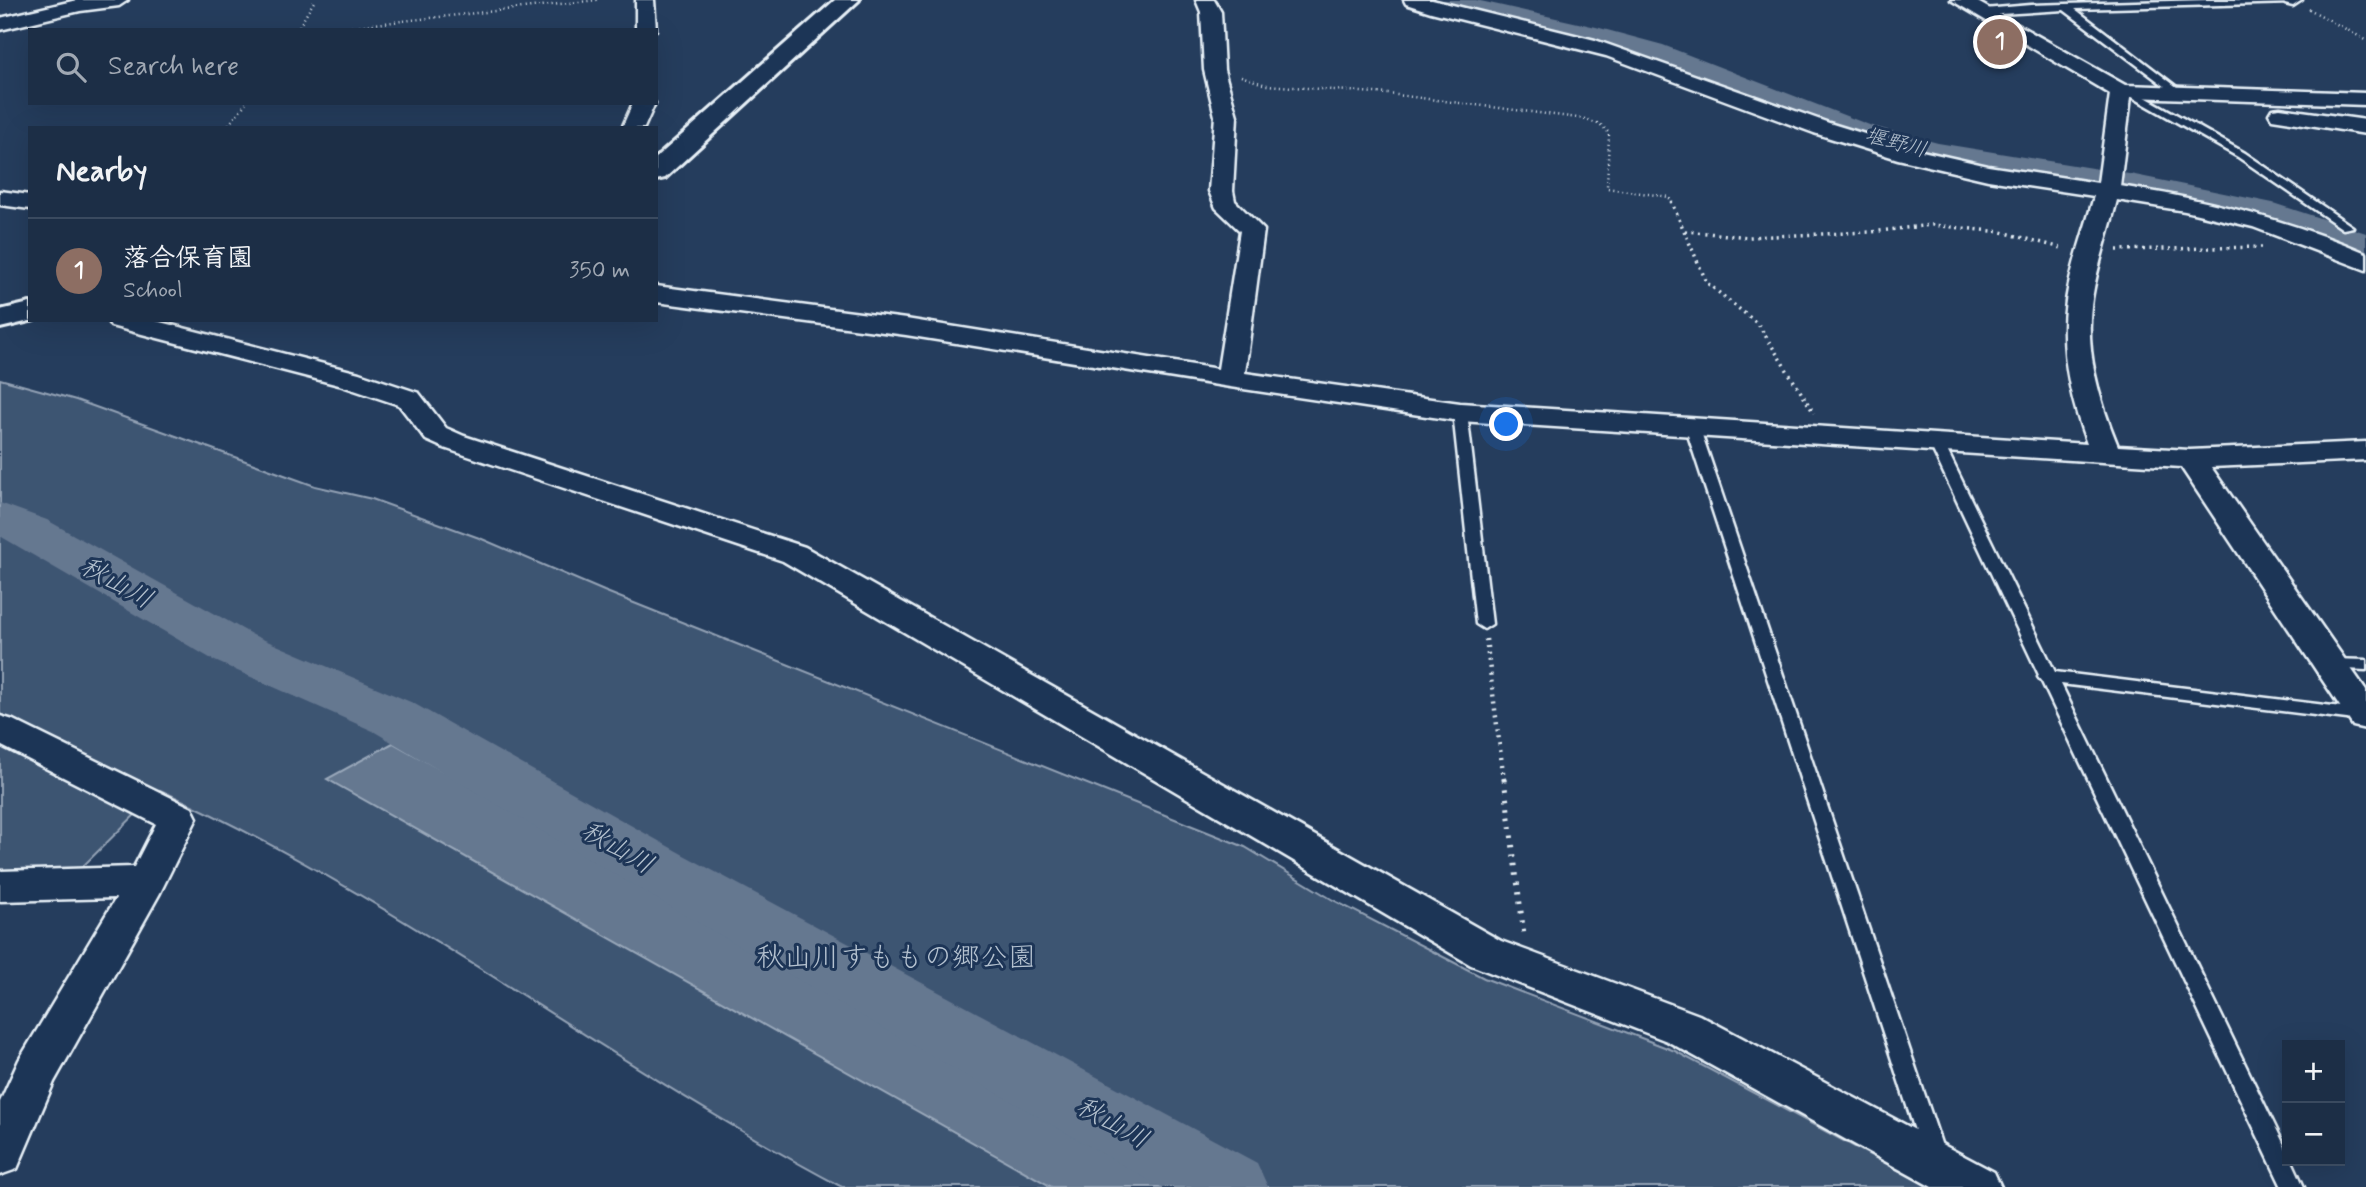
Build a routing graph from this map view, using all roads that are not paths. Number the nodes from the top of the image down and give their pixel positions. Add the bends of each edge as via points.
1 (119, 0) edge
2 (645, 0) edge
3 (848, 0) edge
4 (1205, 0) edge
5 (1413, 0) edge
6 (1960, 0) edge
7 (2293, 0) edge
8 (2066, 7) junction
9 (1984, 12) junction
10 (0, 23) edge
11 (646, 28) edge
12 (2126, 92) junction
13 (2178, 93) junction
14 (2221, 93) junction
15 (2366, 100) edge
16 (643, 105) edge
17 (634, 126) edge
18 (2366, 127) edge
19 (658, 170) edge
20 (2110, 181) junction
21 (0, 198) edge
22 (28, 202) edge
23 (2347, 227) dead end
24 (2366, 262) edge
25 (658, 294) edge
26 (28, 312) edge
27 (0, 319) edge
28 (128, 322) edge
29 (1230, 379) junction
30 (1460, 412) junction
31 (1693, 429) junction
32 (1937, 444) junction
33 (2366, 451) edge
34 (2106, 454) junction
35 (2190, 459) junction
36 (1484, 624) road end
37 (2330, 664) junction
38 (2366, 666) edge
39 (2046, 677) junction
40 (2365, 716) edge
41 (0, 729) edge
42 (146, 882) junction
43 (0, 886) edge
44 (0, 1154) edge
45 (1937, 1165) junction
46 (1978, 1187) edge
47 (2292, 1187) edge

1 - 10 street
2 - 11 street
3 - 19 street
4 - 29 street via 1211,12 1214,68 1226,116 1221,191 1224,203 1252,230
5 - 20 street via 1612,51 1886,151 1952,166
6 - 9 street
7 - 8 lane
8 - 9 lane
8 - 13 lane
9 - 12 street
12 - 13 street
12 - 20 street
12 - 23 lane via 2200,128
13 - 14 street
14 - 15 street
14 - 18 street via 2278,114
16 - 17 street
20 - 24 street via 2304,235
20 - 34 street via 2079,300 2077,344 2087,405
21 - 22 street
25 - 29 street via 906,327
26 - 27 street
28 - 45 street via 349,379 409,400 436,434 454,442 794,554 1486,953 1683,1028
29 - 30 street
30 - 31 street
30 - 36 lane
31 - 32 street
31 - 45 lane
32 - 34 street
32 - 39 lane
33 - 35 street
34 - 35 street
35 - 37 street
37 - 38 lane
37 - 40 street
39 - 40 lane
39 - 47 lane
41 - 42 street via 178,818
42 - 43 street
42 - 44 street via 36,1074
45 - 46 street

